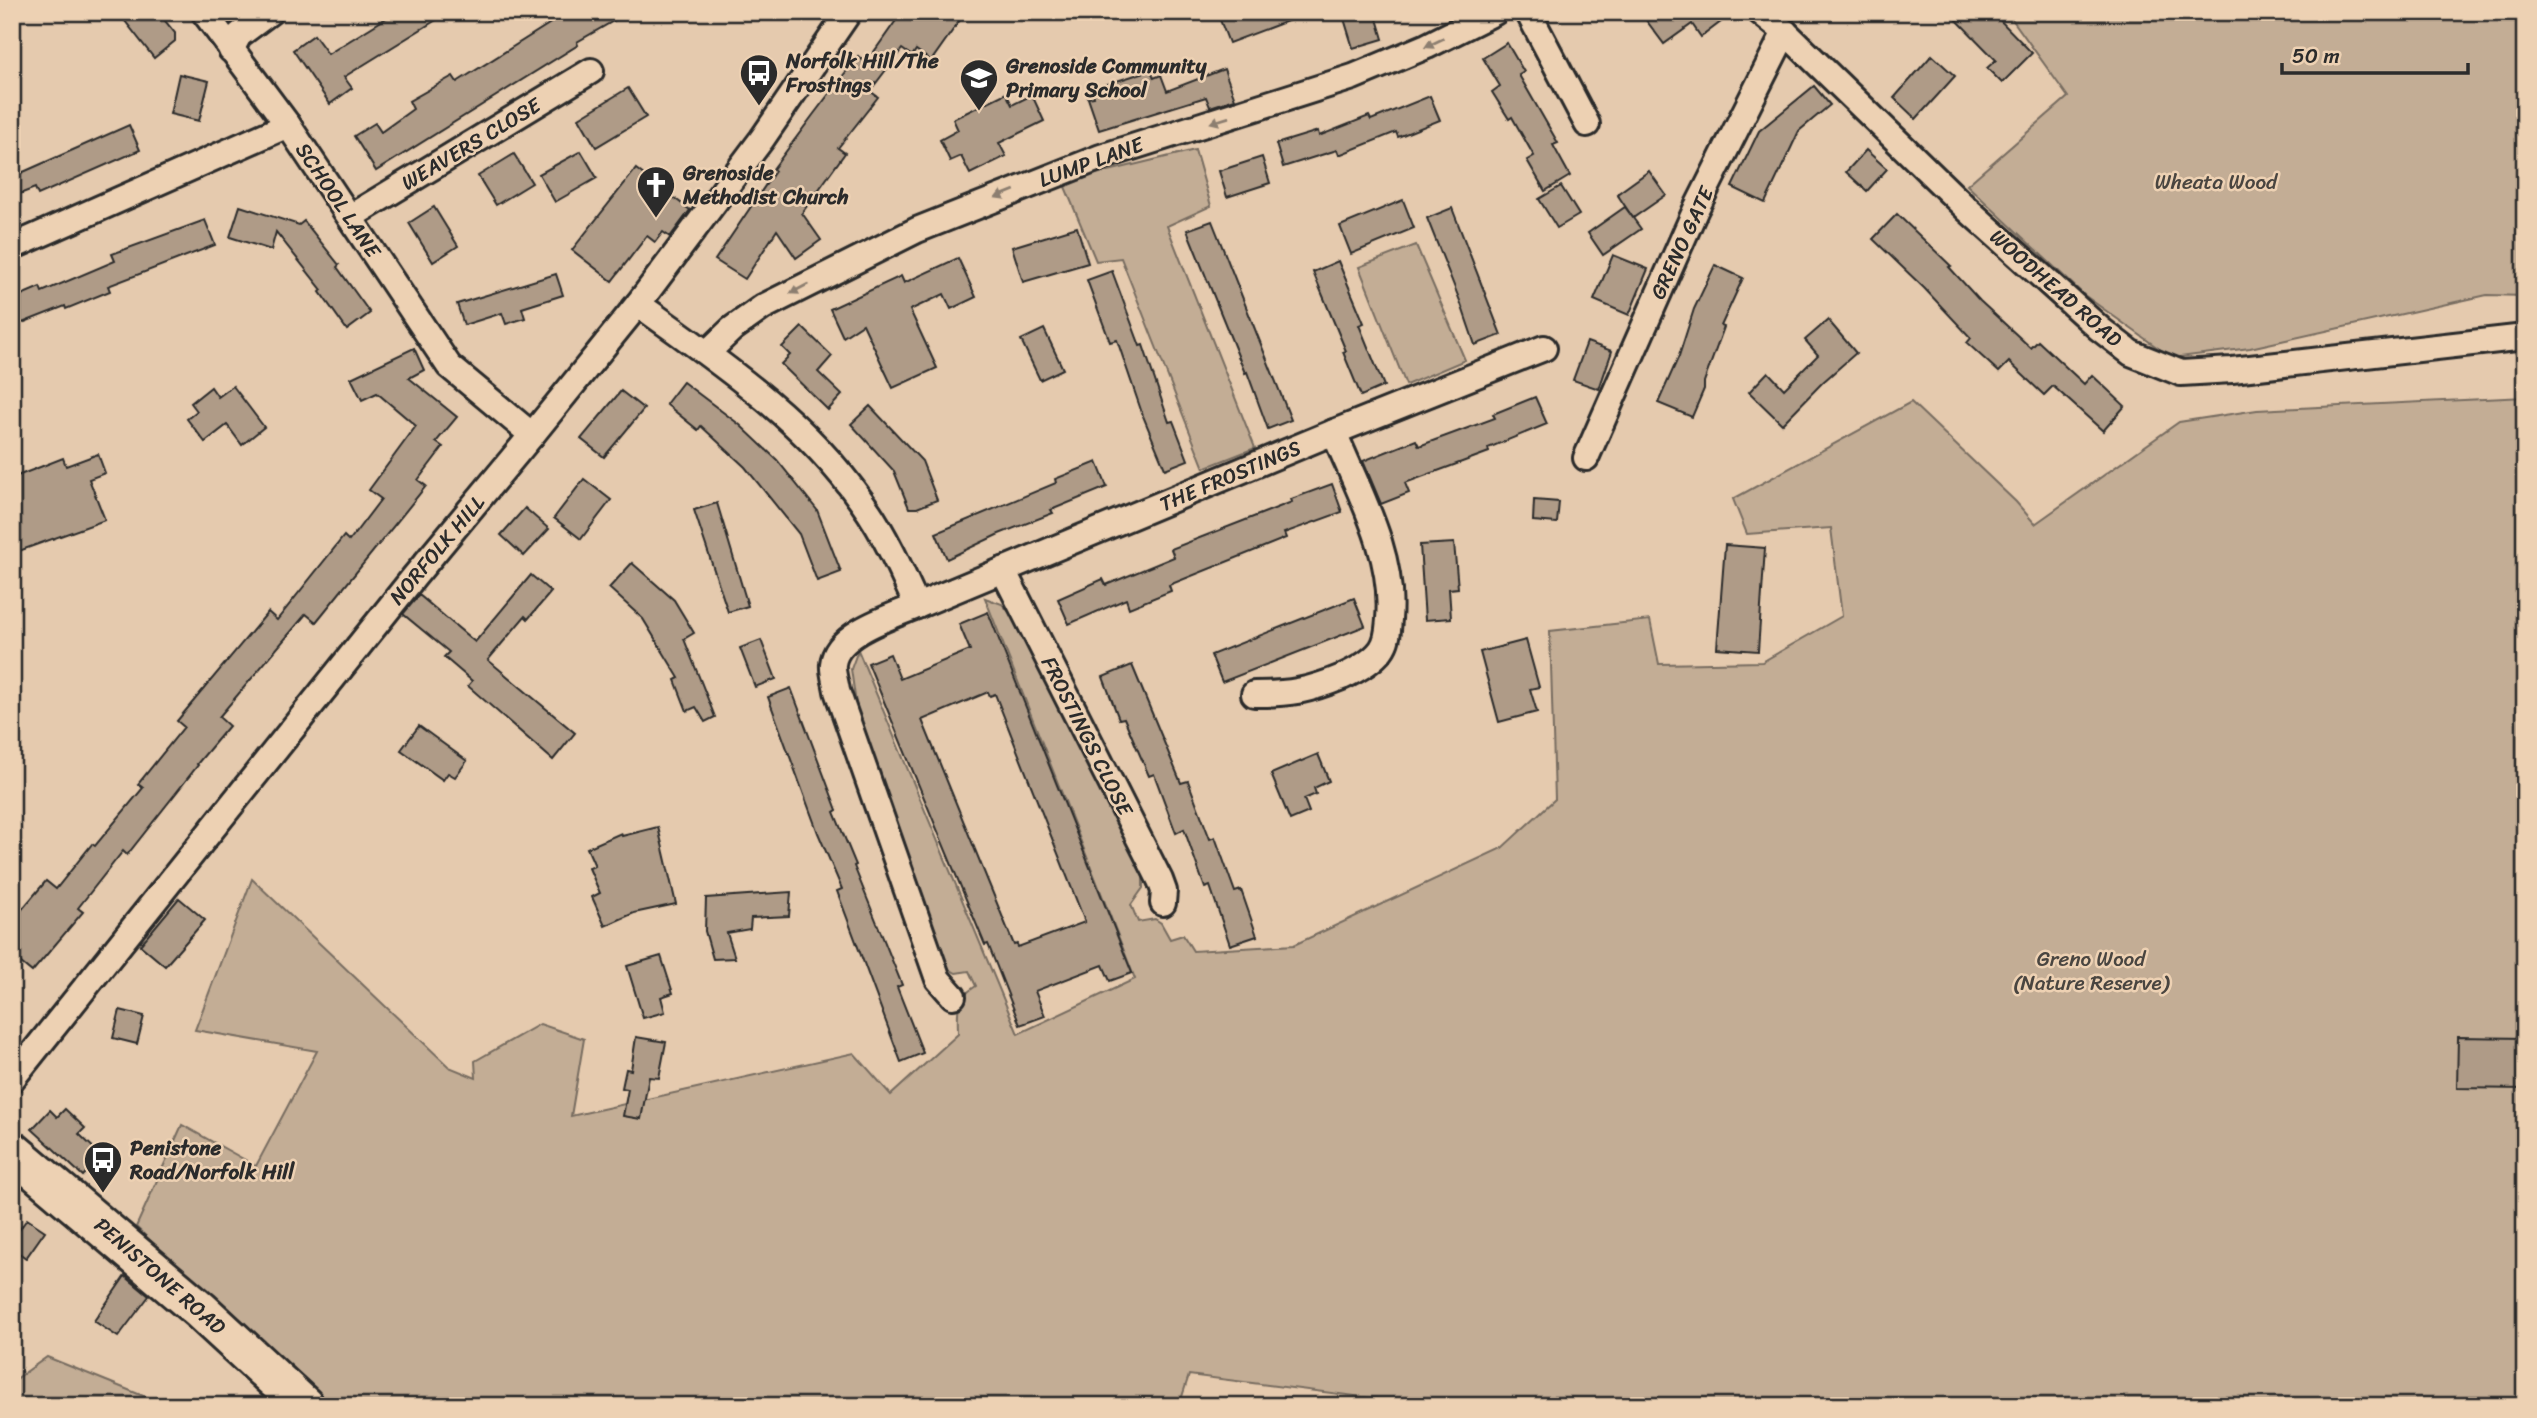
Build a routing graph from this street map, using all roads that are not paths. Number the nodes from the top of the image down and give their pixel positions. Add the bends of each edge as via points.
1 (204, 12) edge
2 (270, 12) edge
3 (849, 12) edge
4 (1495, 12) edge
5 (1528, 12) edge
6 (1760, 12) edge
7 (1785, 32) junction
8 (231, 50) junction
9 (591, 71) dead end
10 (1587, 124) dead end
11 (288, 125) junction
12 (350, 217) junction
13 (12, 247) edge
14 (638, 304) junction
15 (2525, 337) edge
16 (1544, 348) dead end
17 (707, 353) junction
18 (1334, 432) junction
19 (533, 435) junction
20 (1586, 458) dead end
21 (1003, 570) junction
22 (917, 606) junction
23 (1254, 694) dead end
24 (1163, 903) dead end
25 (953, 996) dead end
26 (12, 1079) edge
27 (12, 1151) edge
28 (304, 1406) edge

1 - 8 street
2 - 8 street via 239,35
3 - 14 street, NORFOLK HILL via 762,139
4 -> 17 street, LUMP LANE via 1353,77 1101,157 929,225 763,307
5 - 10 street
6 - 7 street, WOODHEAD ROAD
7 - 15 street, WOODHEAD ROAD via 2030,268 2131,353 2181,373
7 - 20 street, GRENO GATE via 1696,209
8 - 11 street
9 - 12 street, WEAVERS CLOSE
11 - 12 street, SCHOOL LANE
11 - 13 street, SCHOOL LANE
12 - 19 street, SCHOOL LANE via 449,366
14 - 17 street
14 - 19 street, NORFOLK HILL
16 - 18 street, THE FROSTINGS
17 - 22 street via 787,418 832,464 890,546
18 - 21 street, THE FROSTINGS
18 - 23 street via 1383,556 1390,605 1387,638 1370,661 1324,684 1285,694
19 - 26 street, NORFOLK HILL
21 - 22 street, THE FROSTINGS
21 - 24 street, FROSTINGS CLOSE via 1160,880
22 - 25 street, THE FROSTINGS via 857,632 836,654 833,664 837,691 938,979
27 - 28 highway, PENISTONE ROAD via 200,1310

